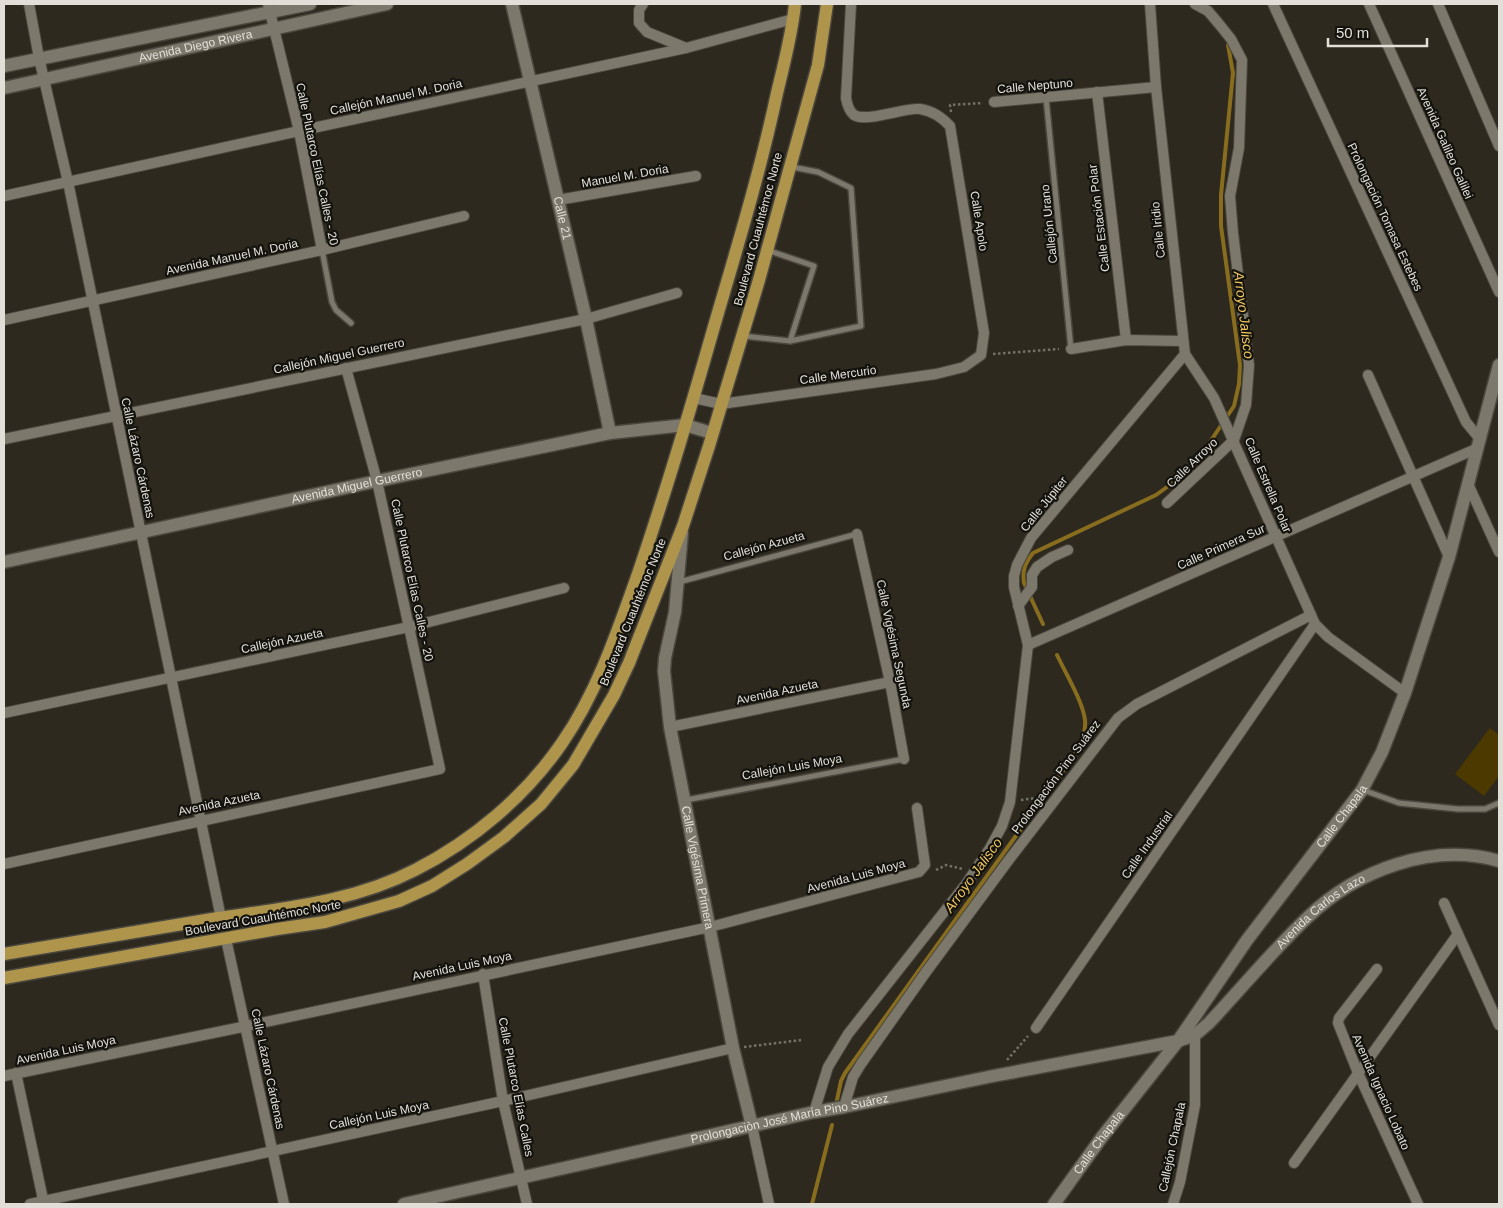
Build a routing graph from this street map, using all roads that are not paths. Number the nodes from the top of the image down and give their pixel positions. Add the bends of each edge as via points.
1 (29, 4) edge
2 (310, 4) edge
3 (387, 4) edge
4 (512, 4) edge
5 (643, 4) edge
6 (795, 4) edge
7 (827, 4) edge
8 (852, 4) edge
9 (1150, 4) edge
10 (1195, 4) edge
11 (1273, 4) edge
12 (1369, 4) edge
13 (1438, 4) edge
14 (269, 8) edge
15 (793, 19) junction
16 (274, 28) junction
17 (686, 48) junction
18 (39, 58) junction
19 (4, 66) edge
20 (44, 80) junction
21 (532, 82) junction
22 (1156, 87) junction
23 (4, 88) edge
24 (1097, 92) junction
25 (1046, 97) junction
26 (994, 102) road end
27 (299, 131) junction
28 (1499, 146) edge
29 (789, 166) junction
30 (696, 176) dead end
31 (68, 182) junction
32 (4, 196) edge
33 (558, 200) junction
34 (464, 216) dead end
35 (322, 250) junction
36 (767, 250) junction
37 (1499, 292) edge
38 (677, 293) dead end
39 (92, 301) junction
40 (586, 319) junction
41 (4, 320) edge
42 (351, 322) dead end
43 (743, 336) junction
44 (1126, 340) junction
45 (790, 341) junction
46 (1182, 341) junction
47 (1072, 348) joint
48 (1185, 354) junction
49 (981, 355) joint
50 (1499, 365) edge
51 (346, 368) junction
52 (1368, 375) dead end
53 (694, 398) junction
54 (721, 404) junction
55 (117, 415) junction
56 (685, 425) junction
57 (610, 433) junction
58 (712, 433) junction
59 (1232, 437) junction
60 (4, 439) edge
61 (1479, 443) junction
62 (1413, 476) junction
63 (377, 481) junction
64 (1468, 486) junction
65 (1167, 503) dead end
66 (683, 526) junction
67 (141, 532) junction
68 (857, 534) joint
69 (1276, 536) junction
70 (1068, 550) dead end
71 (1499, 552) edge
72 (1449, 558) junction
73 (4, 562) edge
74 (677, 582) junction
75 (564, 588) dead end
76 (1021, 602) junction
77 (1313, 620) junction
78 (408, 626) junction
79 (1028, 644) junction
80 (172, 677) junction
81 (890, 682) junction
82 (1405, 693) junction
83 (4, 713) edge
84 (670, 728) junction
85 (904, 759) joint
86 (440, 769) joint
87 (1362, 790) junction
88 (684, 800) junction
89 (1499, 803) edge
90 (917, 808) dead end
91 (202, 820) junction
92 (1499, 861) edge
93 (4, 864) edge
94 (1444, 903) dead end
95 (221, 918) junction
96 (710, 926) junction
97 (1458, 934) junction
98 (226, 939) junction
99 (4, 954) edge
100 (1377, 969) dead end
101 (483, 974) junction
102 (4, 978) edge
103 (1499, 1025) edge
104 (246, 1026) junction
105 (1036, 1028) road end
106 (1195, 1035) junction
107 (1178, 1041) junction
108 (733, 1048) junction
109 (16, 1073) junction
110 (1358, 1073) junction
111 (4, 1076) edge
112 (503, 1101) junction
113 (844, 1108) junction
114 (814, 1112) junction
115 (752, 1126) junction
116 (272, 1150) junction
117 (1294, 1163) dead end
118 (520, 1177) junction
119 (43, 1203) edge
120 (30, 1204) edge
121 (284, 1204) edge
122 (404, 1204) edge
123 (527, 1204) edge
124 (768, 1204) edge
125 (1054, 1204) edge
126 (1173, 1204) edge
127 (1418, 1204) edge

1 - 18 street, Calle Lázaro Cárdenas
2 - 14 street, Avenida Diego Rivera
3 - 16 street, Avenida Diego Rivera
4 - 21 street, Calle 21
5 - 17 street via 639,10 639,23 648,32
6 - 15 main road, Boulevard Cuauhtémoc Norte
7 - 29 main road, Boulevard Cuauhtémoc Norte via 818,65
8 - 49 street, Calle Apolo via 846,98 854,115 864,118 918,109 946,116 950,126 984,334
9 - 22 street, Calle Iridio
10 - 59 street, Calle Estrella Polar via 1208,11 1231,39 1242,60 1238,148 1230,196 1249,365 1246,404
11 - 61 street, Prolongación Tomasa Estebes via 1466,422
12 - 37 street, Avenida Galileo Galilei
13 - 28 street
14 - 16 street, Calle Plutarco Elías Calles - 20
14 - 18 street, Avenida Diego Rivera
15 - 17 street, Callejón Manuel M. Doria
15 - 53 main road, Boulevard Cuauhtémoc Norte via 767,140
16 - 20 street, Avenida Diego Rivera
16 - 27 street, Calle Plutarco Elías Calles - 20
17 - 21 street, Callejón Manuel M. Doria
18 - 19 street, Avenida Diego Rivera
18 - 20 street, Calle Lázaro Cárdenas
20 - 23 street, Avenida Diego Rivera
20 - 31 street, Calle Lázaro Cárdenas
21 - 27 street, Callejón Manuel M. Doria
21 - 33 street, Calle 21
22 - 24 street, Calle Neptuno
22 - 46 street, Calle Iridio
24 - 25 street, Calle Neptuno
24 - 44 street, Calle Estación Polar
25 - 26 street, Calle Neptuno
25 - 47 lane, Callejón Urano
27 - 31 street, Callejón Manuel M. Doria
27 - 35 street, Calle Plutarco Elías Calles - 20
29 - 36 main road, Boulevard Cuauhtémoc Norte
29 - 45 lane via 818,172 850,188 861,326
30 - 33 street, Manuel M. Doria
31 - 32 street, Callejón Manuel M. Doria
31 - 39 street, Calle Lázaro Cárdenas
33 - 40 street, Calle 21
34 - 35 street, Avenida Manuel M. Doria
35 - 39 street, Avenida Manuel M. Doria
35 - 42 lane, Calle Plutarco Elías Calles - 20 via 332,302 336,310
36 - 43 main road, Boulevard Cuauhtémoc Norte
36 - 45 lane via 814,266
38 - 40 street, Callejón Miguel Guerrero
39 - 41 street, Avenida Manuel M. Doria
39 - 55 street, Calle Lázaro Cárdenas
40 - 51 street, Callejón Miguel Guerrero
40 - 57 street, Calle 21
43 - 45 lane
43 - 54 main road, Boulevard Cuauhtémoc Norte
44 - 46 street
44 - 47 street
46 - 48 street, Calle Iridio
48 - 59 street, Calle Iridio via 1214,398
48 - 76 street, Calle Júpiter via 1031,538 1014,576 1014,587
49 - 54 street, Calle Mercurio via 964,367 936,374
50 - 61 street, Calle Chapala
51 - 55 street, Callejón Miguel Guerrero
51 - 63 street, Calle Plutarco Elías Calles - 20
52 - 62 street
53 - 54 street, Calle Mercurio
53 - 56 main road, Boulevard Cuauhtémoc Norte
54 - 58 main road, Boulevard Cuauhtémoc Norte
55 - 60 street, Callejón Miguel Guerrero
55 - 67 street, Calle Lázaro Cárdenas
56 - 57 street, Avenida Miguel Guerrero
56 - 58 street, Avenida Miguel Guerrero
56 - 95 main road, Boulevard Cuauhtémoc Norte via 612,648 593,690 561,744 541,770 476,833 438,858 386,883 324,901
57 - 63 street, Avenida Miguel Guerrero
58 - 66 main road, Boulevard Cuauhtémoc Norte
59 - 65 street, Calle Arroyo
59 - 69 street, Calle Estrella Polar
61 - 62 street, Calle Primera Sur
61 - 64 street, Calle Chapala
62 - 69 street, Calle Primera Sur
62 - 72 street
63 - 67 street, Avenida Miguel Guerrero
63 - 78 street, Calle Plutarco Elías Calles - 20
64 - 71 street
64 - 72 street, Calle Chapala
66 - 74 street, Calle Vigésima Primera
66 - 98 main road, Boulevard Cuauhtémoc Norte via 614,695 573,765 541,804 468,864 399,901 325,922
67 - 73 street, Avenida Miguel Guerrero
67 - 80 street, Calle Lázaro Cárdenas
68 - 74 lane, Callejón Azueta
68 - 81 street, Calle Vigésima Segunda
69 - 77 street, Calle Estrella Polar
69 - 79 street, Calle Primera Sur
70 - 76 street via 1037,567 1032,575 1032,587
72 - 82 street, Calle Chapala
74 - 84 street, Calle Vigésima Primera via 676,612 665,665
75 - 78 street, Callejón Azueta
76 - 79 street, Calle Júpiter
77 - 82 street, Calle Estrella Polar via 1328,637
77 - 105 street, Calle Industrial
77 - 113 street, Prolongación Pino Suárez via 1137,704 1118,718 1008,861 860,1064
78 - 80 street, Callejón Azueta
78 - 86 street, Calle Plutarco Elías Calles - 20
79 - 114 street, Calle Júpiter via 1010,802 1002,826 966,884 848,1034 828,1067
80 - 83 street, Callejón Azueta
80 - 91 street, Calle Lázaro Cárdenas
81 - 84 street, Avenida Azueta
81 - 85 street, Calle Vigésima Segunda
82 - 87 street, Calle Chapala via 1382,752
84 - 88 street, Calle Vigésima Primera
85 - 88 lane, Callejón Luis Moya
86 - 91 street, Avenida Azueta
87 - 89 lane via 1399,803 1458,809 1485,808
87 - 107 street, Calle Chapala via 1247,940
88 - 96 street, Calle Vigésima Primera
90 - 96 street, Avenida Luis Moya via 925,864 921,871
91 - 93 street, Avenida Azueta
91 - 95 street, Calle Lázaro Cárdenas
92 - 106 street, Avenida Carlos Lazo via 1460,854 1416,858 1371,873 1308,916
94 - 97 street
95 - 99 main road, Boulevard Cuauhtémoc Norte
96 - 101 street, Avenida Luis Moya
96 - 108 street, Calle Vigésima Primera
97 - 103 street
97 - 110 street
98 - 102 main road, Boulevard Cuauhtémoc Norte
98 - 104 street, Calle Lázaro Cárdenas
100 - 110 street, Avenida Ignacio Lobato via 1338,1023
101 - 104 street, Avenida Luis Moya
101 - 112 street, Calle Plutarco Elías Calles
104 - 109 street, Avenida Luis Moya
104 - 116 street, Calle Lázaro Cárdenas
106 - 107 street, Avenida Carlos Lazo
106 - 126 street, Callejón Chapala via 1195,1105
107 - 113 street, Prolongaciòn José María Pino Suárez
107 - 125 street, Calle Chapala
108 - 112 street, Callejón Luis Moya
108 - 115 street, Calle Vigésima Primera
109 - 111 street, Avenida Luis Moya
109 - 119 street
110 - 117 street
110 - 127 street, Avenida Ignacio Lobato
112 - 116 street, Callejón Luis Moya
112 - 118 street, Calle Plutarco Elías Calles
113 - 114 street, Prolongaciòn José María Pino Suárez
114 - 115 street, Prolongaciòn José María Pino Suárez
115 - 118 street, Prolongaciòn José María Pino Suárez
115 - 124 street, Calle Vigésima Primera
116 - 119 street, Callejón Luis Moya
116 - 121 street, Calle Lázaro Cárdenas
118 - 122 street, Prolongaciòn José María Pino Suárez
118 - 123 street, Calle Plutarco Elías Calles
119 - 120 street, Callejón Luis Moya

